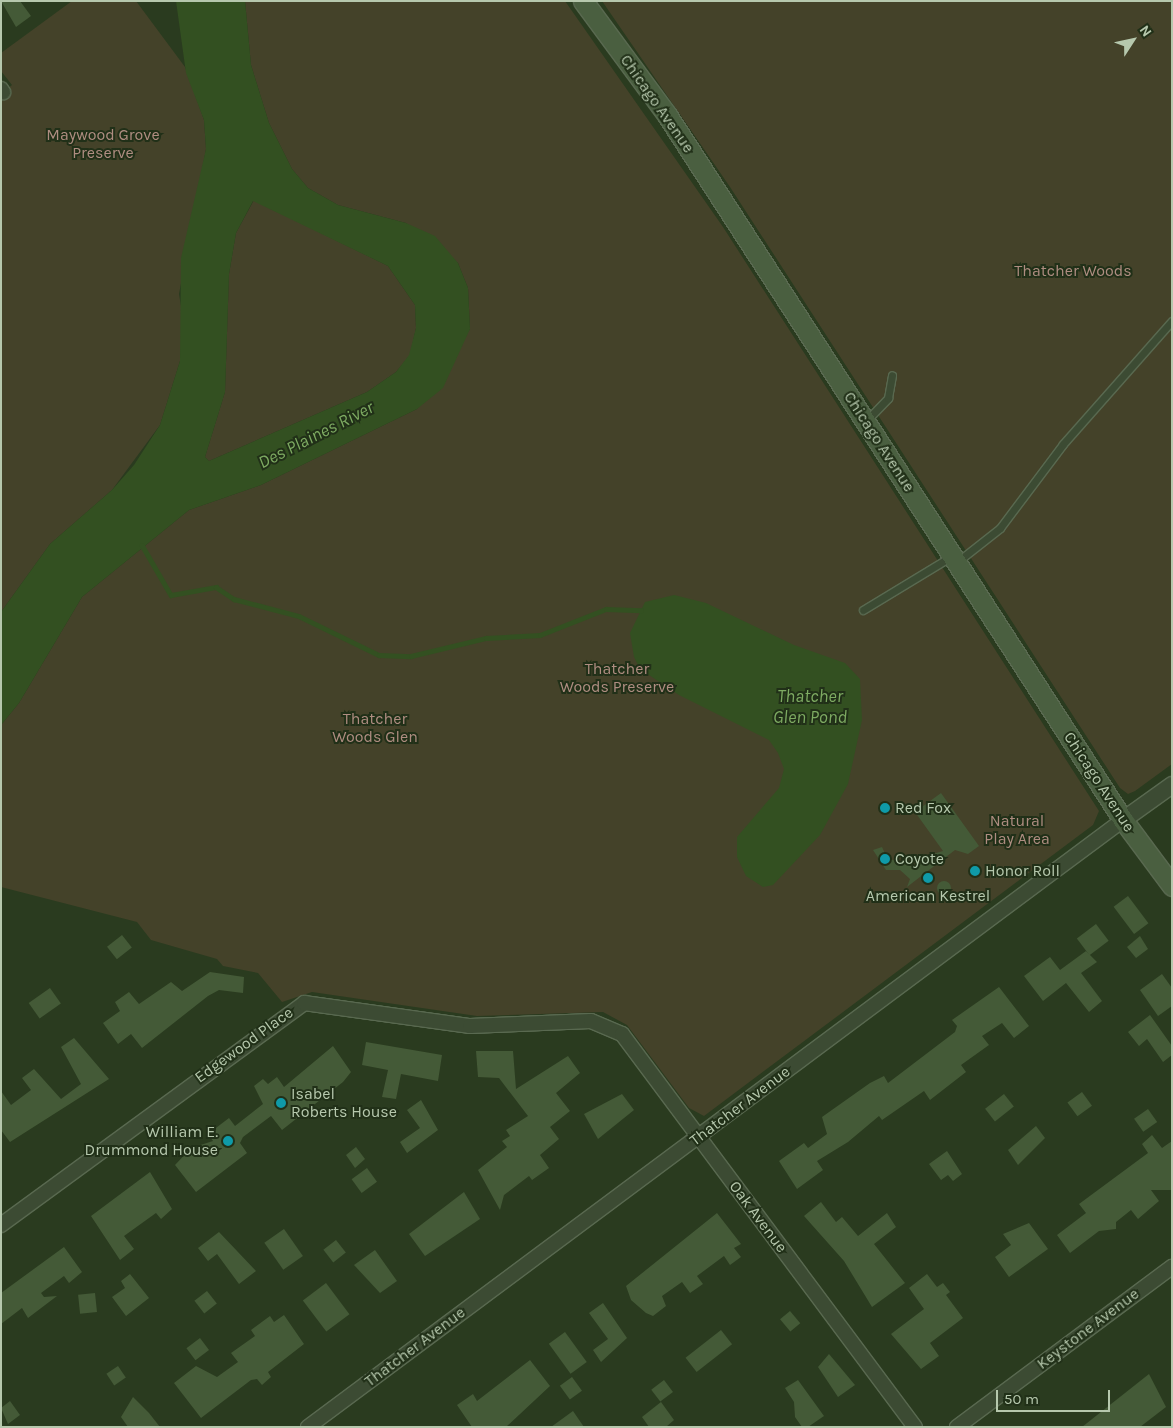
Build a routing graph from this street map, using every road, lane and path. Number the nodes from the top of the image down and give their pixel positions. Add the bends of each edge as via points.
1 (583, 1) edge
2 (1172, 321) edge
3 (892, 375) dead end
4 (866, 422) junction
5 (954, 559) junction
6 (863, 610) dead end
7 (1172, 784) edge
8 (1123, 820) junction
9 (1172, 886) edge
10 (591, 1021) joint
11 (698, 1137) junction
12 (1, 1225) edge
13 (1172, 1267) edge
14 (308, 1427) edge
15 (915, 1427) edge
16 (957, 1427) edge

1 - 4 main road, Chicago Avenue via 666,116
2 - 5 lane via 1063,444 1000,528
3 - 4 lane via 888,398
4 - 5 main road, Chicago Avenue
5 - 6 lane
5 - 8 main road, Chicago Avenue
7 - 8 street, Thatcher Avenue
8 - 9 main road, Chicago Avenue
8 - 11 street, Thatcher Avenue
10 - 11 street, Oak Avenue via 622,1034
10 - 12 street, Edgewood Place via 470,1026 304,1003
11 - 14 street, Thatcher Avenue
11 - 15 street, Oak Avenue
13 - 16 street, Keystone Avenue

